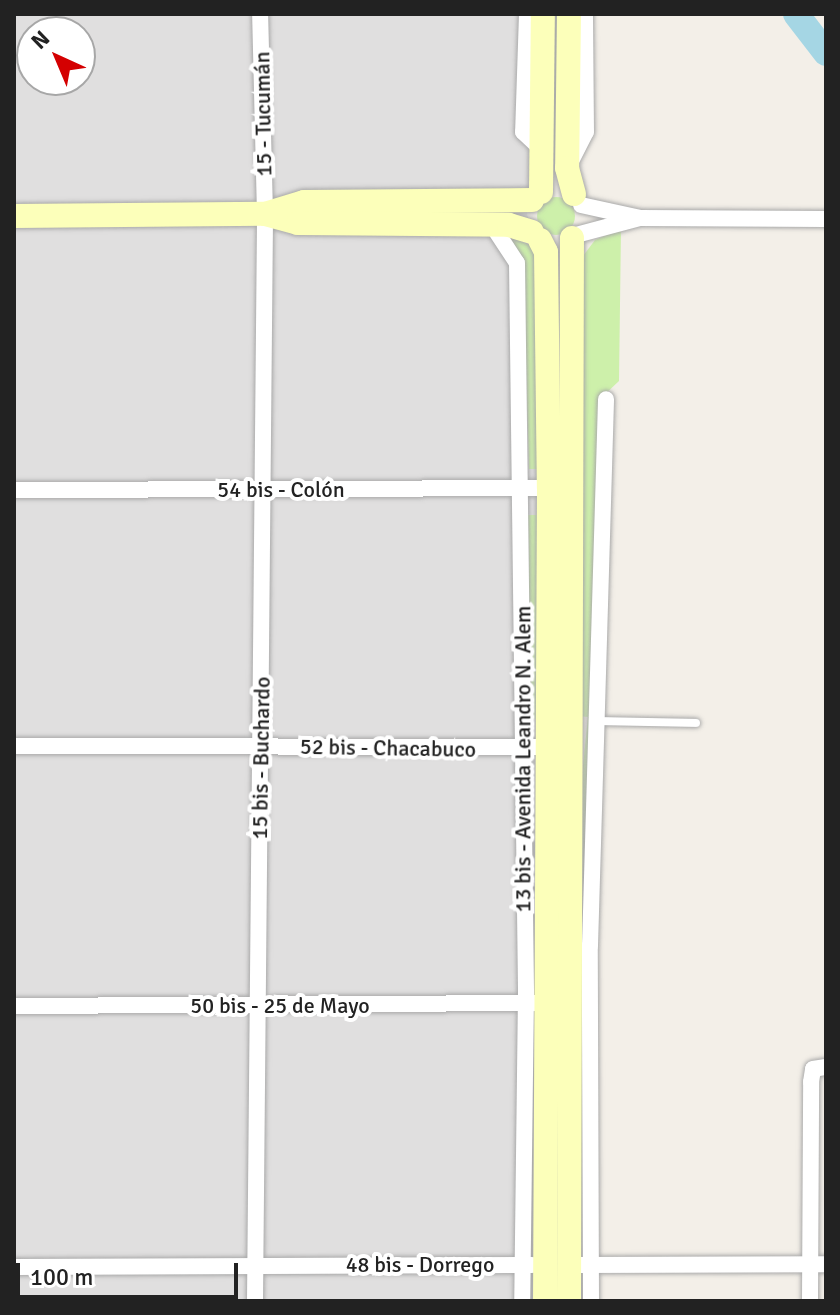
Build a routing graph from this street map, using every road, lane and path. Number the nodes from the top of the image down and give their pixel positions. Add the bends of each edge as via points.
1 (260, 14) edge
2 (527, 14) edge
3 (543, 14) edge
4 (569, 14) edge
5 (585, 14) edge
6 (541, 149) junction
7 (567, 168) junction
8 (536, 196) junction
9 (578, 200) junction
10 (265, 214) junction
11 (14, 216) edge
12 (640, 218) junction
13 (826, 219) edge
14 (492, 225) junction
15 (536, 236) junction
16 (574, 237) junction
17 (606, 399) dead end
18 (522, 488) junction
19 (549, 488) junction
20 (14, 490) edge
21 (262, 490) junction
22 (600, 721) junction
23 (696, 723) dead end
24 (14, 746) edge
25 (262, 746) junction
26 (571, 746) junction
27 (533, 748) junction
28 (536, 1003) junction
29 (14, 1006) edge
30 (255, 1006) junction
31 (820, 1068) edge
32 (256, 1264) junction
33 (818, 1264) edge
34 (557, 1265) junction
35 (14, 1267) edge
36 (255, 1301) edge
37 (522, 1301) edge
38 (545, 1301) edge
39 (569, 1301) edge
40 (591, 1301) edge
41 (810, 1301) edge

1 - 10 street, 15 - Tucumán
2 - 6 street via 523,132
3 - 6 main road, 13 bis - Avenida Leandro N. Alem
4 - 7 main road
5 - 7 street via 586,132
6 - 8 main road, 13 bis - Avenida Leandro N. Alem
7 - 9 main road
8 - 9 main road
8 - 10 main road via 304,202
8 - 15 main road, 13 bis - Avenida Leandro N. Alem
9 - 12 street
9 - 16 main road, 13 bis - Avenida Leandro N. Alem
10 - 11 main road
10 - 14 main road via 298,223
10 - 21 street, 15 bis - Buchardo
12 - 13 street
12 - 16 street
14 - 15 main road
14 - 18 street, 13 bis - Avenida Leandro N. Alem via 517,263
15 - 16 main road
15 - 19 main road, 13 bis - Avenida Leandro N. Alem via 546,252
16 - 26 main road, 13 bis - Avenida Leandro N. Alem
17 - 22 street, 13 bis - Avenida Leandro N. Alem
18 - 19 street, 54 bis - Colón
18 - 21 street, 54 bis - Colón
18 - 27 street, 13 bis - Avenida Leandro N. Alem
19 - 27 main road, 13 bis - Avenida Leandro N. Alem
20 - 21 street, 54 bis - Colón
21 - 25 street, 15 bis - Buchardo
22 - 23 lane
22 - 34 street, 13 bis - Avenida Leandro N. Alem via 590,946
24 - 25 street, 52 bis - Chacabuco
25 - 27 street, 52 bis - Chacabuco
25 - 30 street, 15 bis - Buchardo
26 - 27 street, 52 bis - Chacabuco
26 - 34 main road, 13 bis - Avenida Leandro N. Alem
27 - 28 main road, 13 bis - Avenida Leandro N. Alem
28 - 30 street, 50 bis - 25 de Mayo
28 - 34 main road, 13 bis - Avenida Leandro N. Alem
29 - 30 street, 50 bis - 25 de Mayo
30 - 32 street, 15 bis - Buchardo
31 - 33 street
32 - 34 street, 48 bis - Dorrego
32 - 35 street, 48 bis - Dorrego
32 - 36 street, 15 bis - Buchardo
33 - 34 street, 48 bis - Dorrego
33 - 41 street
34 - 37 street, 13 bis - Avenida Leandro N. Alem
34 - 38 main road, 13 bis - Avenida Leandro N. Alem
34 - 39 main road, 13 bis - Avenida Leandro N. Alem
34 - 40 street, 13 bis - Avenida Leandro N. Alem

